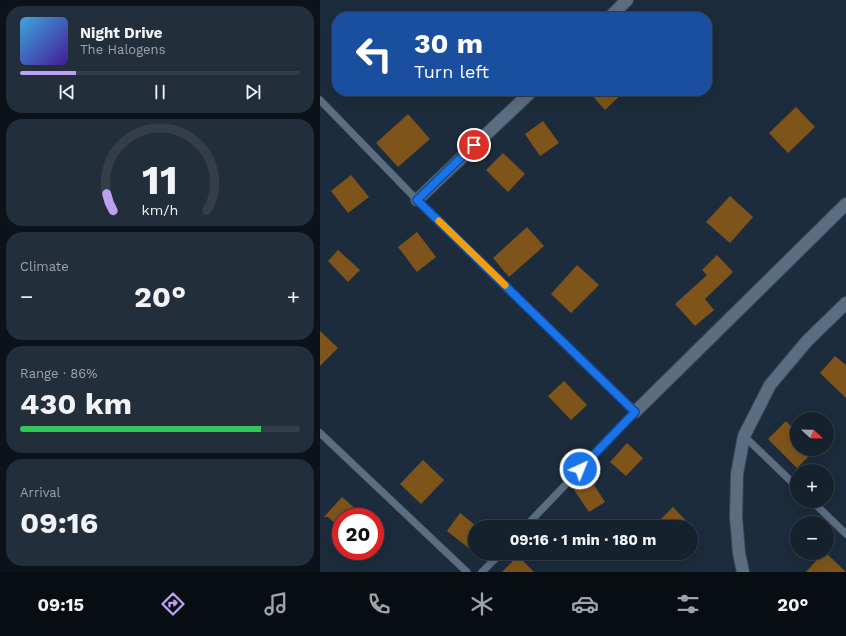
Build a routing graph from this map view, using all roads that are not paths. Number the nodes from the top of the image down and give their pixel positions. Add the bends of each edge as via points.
1 (628, 0) edge
2 (615, 12) edge
3 (527, 96) edge
4 (320, 100) edge
5 (417, 200) junction
6 (846, 204) edge
7 (846, 303) edge
8 (635, 412) junction
9 (320, 433) edge
10 (744, 436) junction
11 (790, 480) edge
12 (819, 508) edge
13 (532, 520) edge
14 (846, 534) edge
15 (493, 560) edge
16 (467, 572) edge
17 (482, 572) edge
18 (743, 572) edge

1 - 2 street
3 - 5 street
4 - 5 lane
5 - 8 lane
6 - 8 street
7 - 10 street via 807,341 770,384
8 - 13 lane
9 - 16 lane
10 - 11 lane
10 - 18 street via 737,474 736,517
12 - 14 lane
15 - 17 lane

